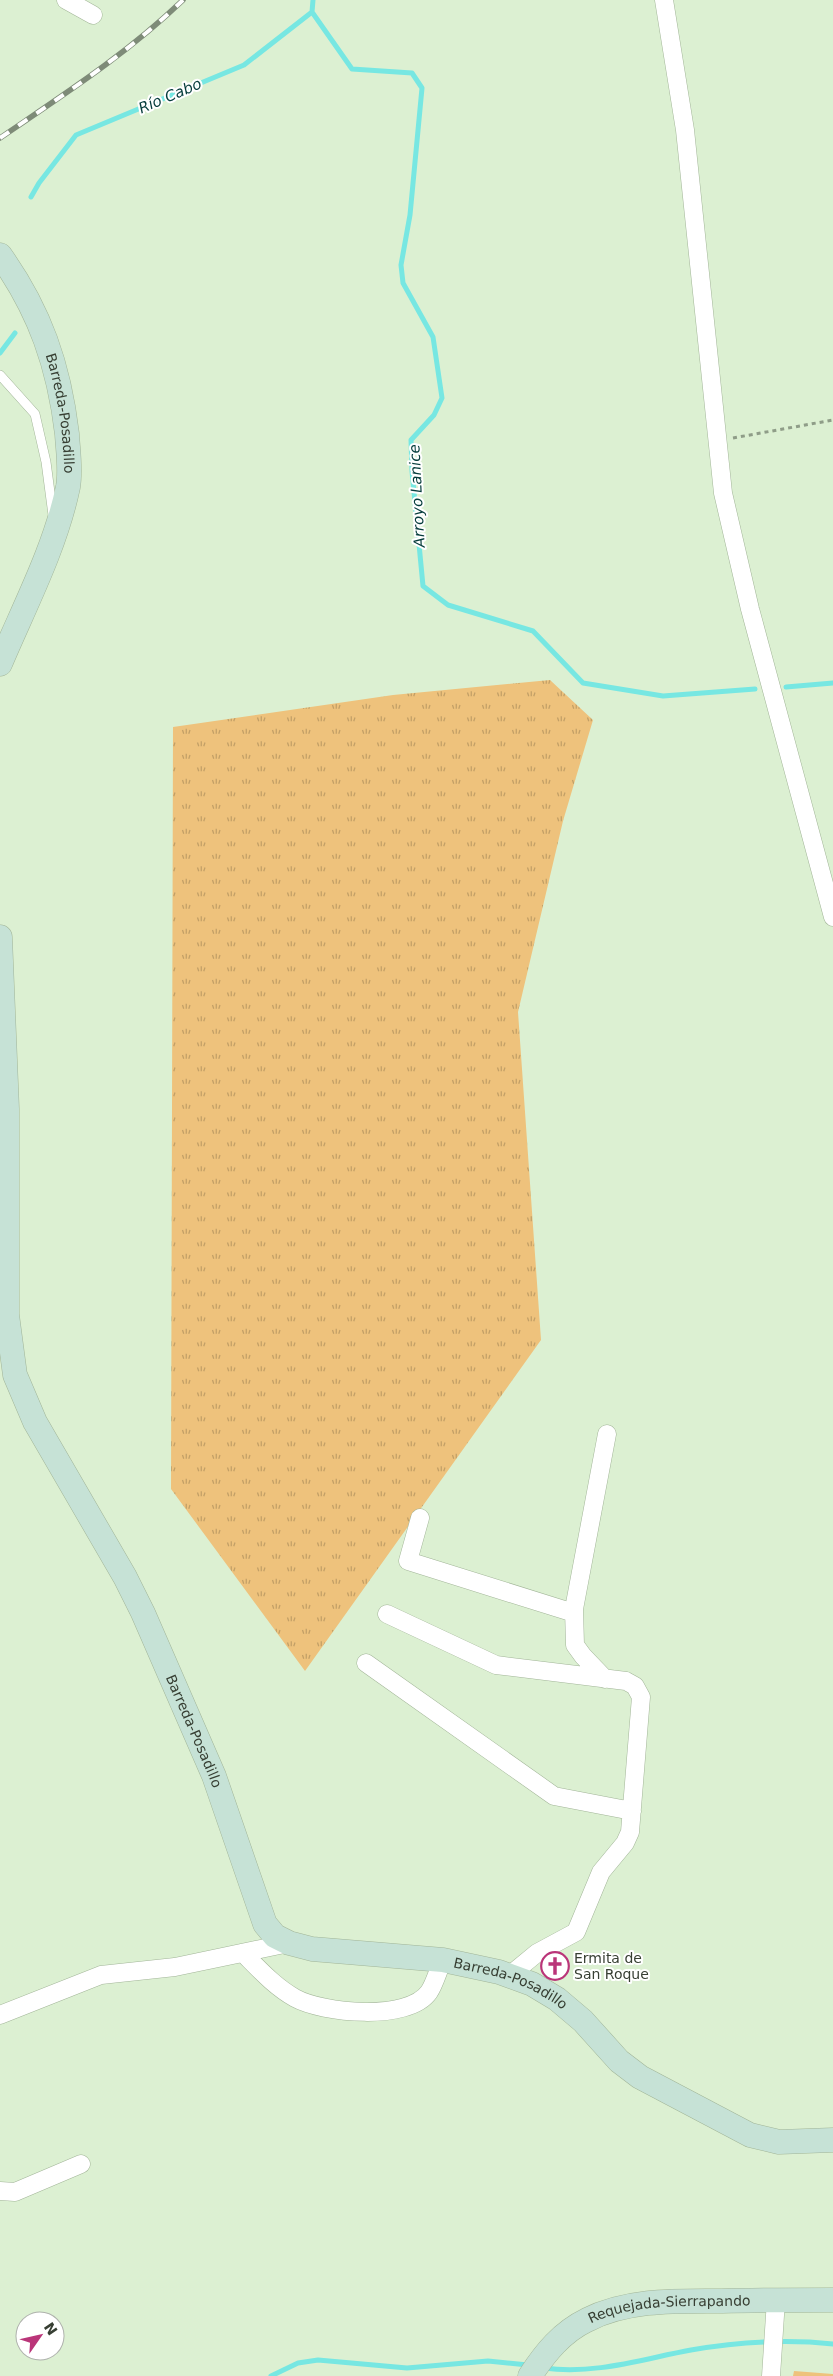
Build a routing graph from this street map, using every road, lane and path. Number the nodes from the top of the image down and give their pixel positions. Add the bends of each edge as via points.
1 (66, 0) edge
2 (664, 0) edge
3 (93, 14) dead end
4 (0, 255) edge
5 (1, 376) edge
6 (833, 420) edge
7 (719, 441) junction
8 (56, 533) junction
9 (0, 664) edge
10 (833, 917) edge
11 (0, 937) edge
12 (607, 1434) dead end
13 (420, 1518) dead end
14 (574, 1612) junction
15 (387, 1614) dead end
16 (366, 1663) dead end
17 (605, 1679) junction
18 (632, 1811) junction
19 (289, 1943) junction
20 (243, 1953) junction
21 (442, 1960) junction
22 (509, 1976) junction
23 (0, 2015) edge
24 (833, 2140) edge
25 (80, 2164) dead end
26 (0, 2191) edge
27 (776, 2300) junction
28 (833, 2300) edge
29 (532, 2373) edge
30 (771, 2376) edge

1 - 3 street
2 - 7 street via 685,130
4 - 8 street, Barreda-Posadillo via 21,284 40,323 56,368 69,458 68,485
5 - 8 lane via 35,414
6 - 7 path
7 - 10 street via 723,493 750,609
8 - 9 street, Barreda-Posadillo
11 - 19 street, Barreda-Posadillo via 7,1109 7,1315 15,1375 35,1422 143,1613 214,1776 265,1924 275,1936
12 - 14 street
13 - 14 street via 408,1562
14 - 17 street via 576,1645
15 - 17 street via 496,1665
16 - 18 street via 554,1796
17 - 18 street via 626,1681 635,1686 641,1697
18 - 22 street via 630,1832 625,1843 601,1872 576,1932 537,1953
19 - 20 street
19 - 21 street, Barreda-Posadillo via 312,1949
20 - 21 street via 294,1997 310,2005 342,2012 392,2010 412,2004 428,1993
20 - 23 street via 175,1967 101,1975
21 - 22 street, Barreda-Posadillo
22 - 24 street, Barreda-Posadillo via 532,1984 558,1999 619,2061 640,2077 750,2135 779,2142
25 - 26 street via 15,2192
27 - 28 street, Requejada-Sierrapando
27 - 29 street, Requejada-Sierrapando via 684,2301 628,2306 587,2320 553,2344
27 - 30 street

